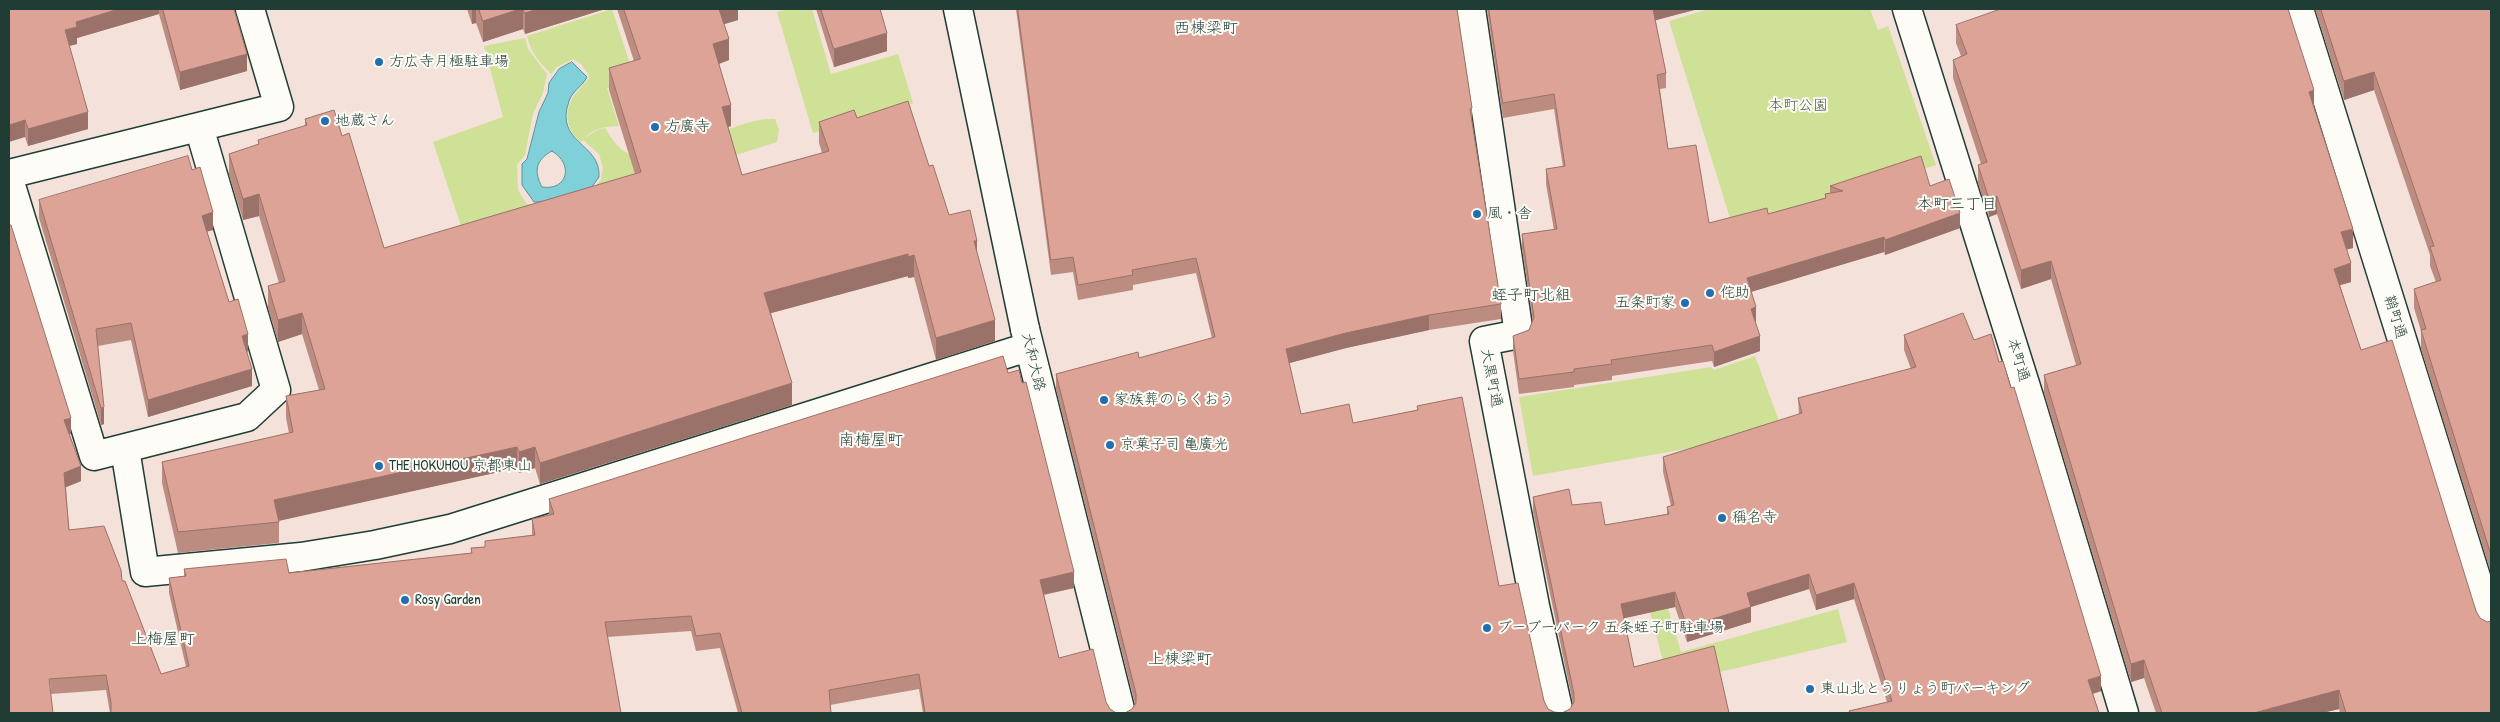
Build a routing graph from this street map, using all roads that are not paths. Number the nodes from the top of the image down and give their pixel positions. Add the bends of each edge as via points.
1 (250, 9) edge
2 (958, 9) edge
3 (1471, 9) edge
4 (1908, 9) edge
5 (2299, 9) edge
6 (199, 127) junction
7 (9, 174) edge
8 (9, 179) edge
9 (1026, 338) junction
10 (125, 449) junction
11 (2491, 625) edge
12 (1120, 713) edge
13 (1559, 713) edge
14 (2124, 713) edge

1 - 6 street via 279,107
2 - 9 street, 大和大路
3 - 13 street, 大黒町通 via 1519,334 1484,341
4 - 14 street, 本町通 via 2029,394
5 - 11 street, 鞘町通
6 - 7 street
6 - 10 street via 276,390 247,417
8 - 10 street via 94,456
9 - 10 street via 524,507 450,529 301,557 145,572
9 - 12 street, 大和大路

